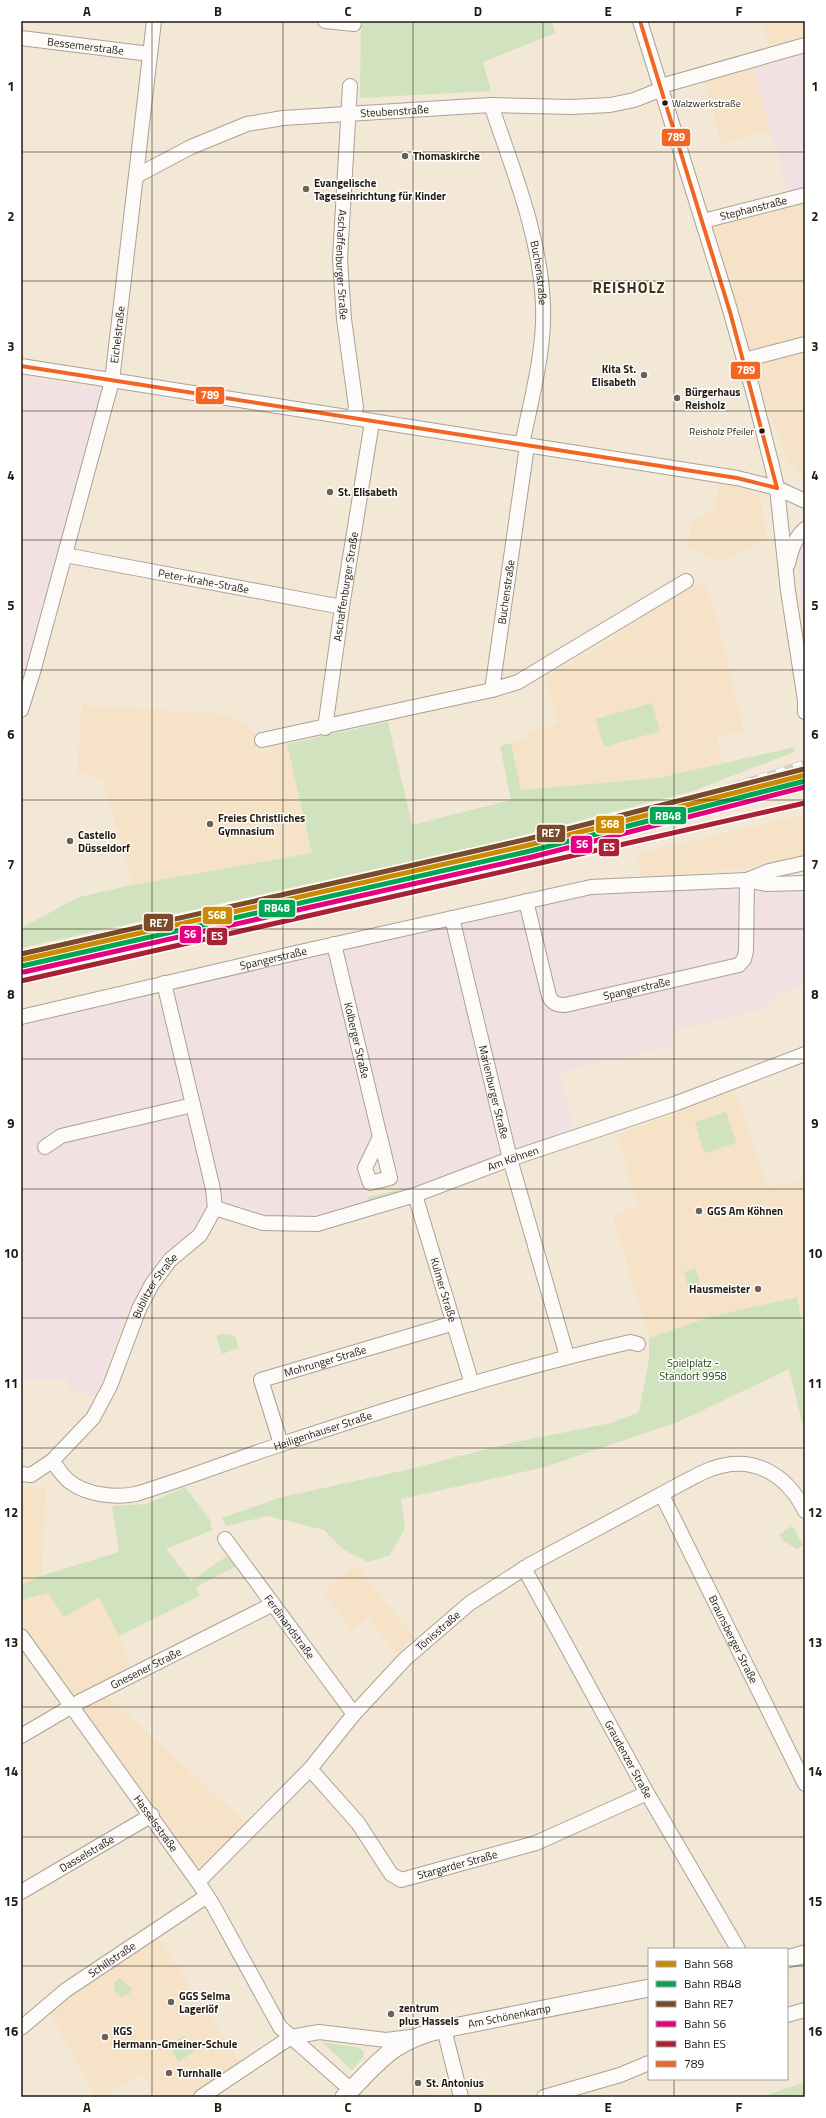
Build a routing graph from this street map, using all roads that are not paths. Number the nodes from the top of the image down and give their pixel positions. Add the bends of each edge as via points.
1 (154, 21) edge
2 (325, 21) edge
3 (640, 21) edge
4 (354, 24) dead end
5 (21, 38) edge
6 (805, 45) edge
7 (150, 54) junction
8 (350, 86) dead end
9 (662, 87) junction
10 (491, 105) junction
11 (348, 113) junction
12 (136, 176) junction
13 (805, 195) edge
14 (702, 221) junction
15 (805, 344) edge
16 (744, 360) junction
17 (21, 366) edge
18 (112, 381) junction
19 (353, 418) junction
20 (372, 422) junction
21 (524, 446) junction
22 (777, 488) junction
23 (805, 501) edge
24 (805, 530) edge
25 (65, 555) junction
26 (786, 570) junction
27 (686, 581) dead end
28 (342, 607) junction
29 (492, 690) junction
30 (805, 699) edge
31 (22, 707) edge
32 (805, 712) edge
33 (326, 728) junction
34 (262, 740) dead end
35 (805, 863) edge
36 (747, 880) junction
37 (805, 883) edge
38 (526, 901) junction
39 (452, 918) junction
40 (334, 944) junction
41 (164, 983) junction
42 (21, 1017) edge
43 (805, 1054) edge
44 (193, 1105) junction
45 (380, 1137) dead end
46 (45, 1147) dead end
47 (510, 1159) junction
48 (415, 1195) junction
49 (215, 1208) junction
50 (454, 1323) junction
51 (638, 1344) dead end
52 (567, 1356) junction
53 (472, 1384) junction
54 (281, 1444) junction
55 (52, 1461) junction
56 (21, 1474) edge
57 (662, 1495) junction
58 (805, 1511) edge
59 (225, 1540) dead end
60 (524, 1568) junction
61 (273, 1604) junction
62 (21, 1636) edge
63 (71, 1708) junction
64 (354, 1714) junction
65 (21, 1736) edge
66 (310, 1769) junction
67 (805, 1784) edge
68 (647, 1793) junction
69 (152, 1815) junction
70 (198, 1882) junction
71 (21, 1892) edge
72 (207, 1896) junction
73 (737, 1948) edge
74 (805, 1954) edge
75 (788, 1959) edge
76 (648, 1988) edge
77 (805, 2010) edge
78 (788, 2015) edge
79 (277, 2020) junction
80 (21, 2028) edge
81 (444, 2029) junction
82 (312, 2032) junction
83 (366, 2037) junction
84 (291, 2038) junction
85 (413, 2038) junction
86 (304, 2048) junction
87 (376, 2064) junction
88 (648, 2064) edge
89 (348, 2093) edge
90 (201, 2097) edge
91 (461, 2097) edge
92 (544, 2097) edge

1 - 7 street, Eichelstraße
2 - 4 street
3 - 9 street
5 - 7 street, Bessemerstraße
6 - 9 street
7 - 12 street, Eichelstraße
8 - 11 street, Aschaffenburger Straße
9 - 10 street, Steubenstraße via 634,100 610,105
9 - 14 street
10 - 11 street, Steubenstraße
10 - 21 street, Buchenstraße via 534,236 542,298 542,344
11 - 12 street, Steubenstraße via 283,118 247,124 191,147
11 - 19 street, Aschaffenburger Straße via 340,259 344,319 356,407
12 - 18 street, Eichelstraße
13 - 14 street, Stephanstraße
14 - 16 street
15 - 16 street
16 - 22 street
17 - 18 street
18 - 19 street
18 - 25 street, Eichelstraße
19 - 20 street
20 - 21 street
20 - 28 street, Aschaffenburger Straße
21 - 22 street via 737,478
21 - 29 street, Buchenstraße
22 - 23 street
22 - 26 street
24 - 26 street via 792,547
25 - 28 street, Peter-Krahe-Straße
25 - 31 street, Eichelstraße
26 - 30 street
27 - 29 street via 518,682
28 - 33 street, Aschaffenburger Straße
29 - 33 street
30 - 32 street
33 - 34 street
35 - 36 street, Spangerstraße via 769,871
36 - 37 street, Spangerstraße via 766,884
36 - 38 street, Spangerstraße via 591,887
36 - 38 street, Spangerstraße via 746,952 739,964 565,1005 556,1004 549,996
38 - 39 street, Spangerstraße
39 - 40 street, Spangerstraße
39 - 47 street, Marienburger Straße
40 - 41 street, Spangerstraße
40 - 45 street, Kolberger Straße
41 - 42 street, Spangerstraße
41 - 44 street
43 - 47 street, Am Köhnen via 677,1103
44 - 46 street via 61,1136
44 - 49 street via 213,1189
47 - 48 street, Am Köhnen
47 - 52 street, Marienburger Straße
48 - 49 street, Am Köhnen via 317,1224 263,1223
48 - 50 street, Kulmer Straße
49 - 55 street, Bublitzer Straße via 200,1235 170,1260 152,1284 139,1309 110,1386 93,1418
50 - 53 street, Kulmer Straße
50 - 54 street, Mohrunger Straße via 261,1380
51 - 52 street, Heiligenhauser Straße via 630,1342
52 - 53 street, Heiligenhauser Straße
53 - 54 street, Heiligenhauser Straße
54 - 55 street, Heiligenhauser Straße via 124,1497 76,1486
55 - 56 street via 31,1475
57 - 58 street, Tönisstraße via 711,1469 740,1463 762,1468 786,1483 797,1495
57 - 60 street, Tönisstraße
57 - 67 street, Braunsberger Straße
59 - 61 street, Ferdinandstraße
60 - 64 street, Tönisstraße via 470,1603 417,1648
60 - 68 street, Graudenzer Straße
61 - 63 street, Gnesener Straße
61 - 64 street, Ferdinandstraße
62 - 63 street, Hasselsstraße
63 - 65 street, Gnesener Straße
63 - 69 street, Hasselsstraße
64 - 66 street, Tönisstraße
66 - 68 street, Stargarder Straße via 358,1823 391,1874 401,1880 536,1843
66 - 70 street, Tönisstraße
68 - 73 street, Graudenzer Straße
69 - 70 street, Hasselsstraße
69 - 71 street, Dasselstraße
70 - 72 street, Hasselsstraße
72 - 79 street, Hasselsstraße
72 - 80 street, Schillstraße via 66,1990
74 - 75 main road
76 - 81 main road, Am Schönenkamp
77 - 78 street
79 - 82 street
79 - 84 street, Hasselsstraße
81 - 85 main road, Am Schönenkamp
81 - 91 street
82 - 83 street
82 - 84 street
82 - 86 street
83 - 85 street via 391,2040
83 - 87 street via 375,2048
84 - 86 street, Hasselsstraße
84 - 90 street
85 - 87 main road, Am Schönenkamp via 391,2050
86 - 89 street, Hasselsstraße
87 - 89 main road, Am Schönenkamp
88 - 92 street

